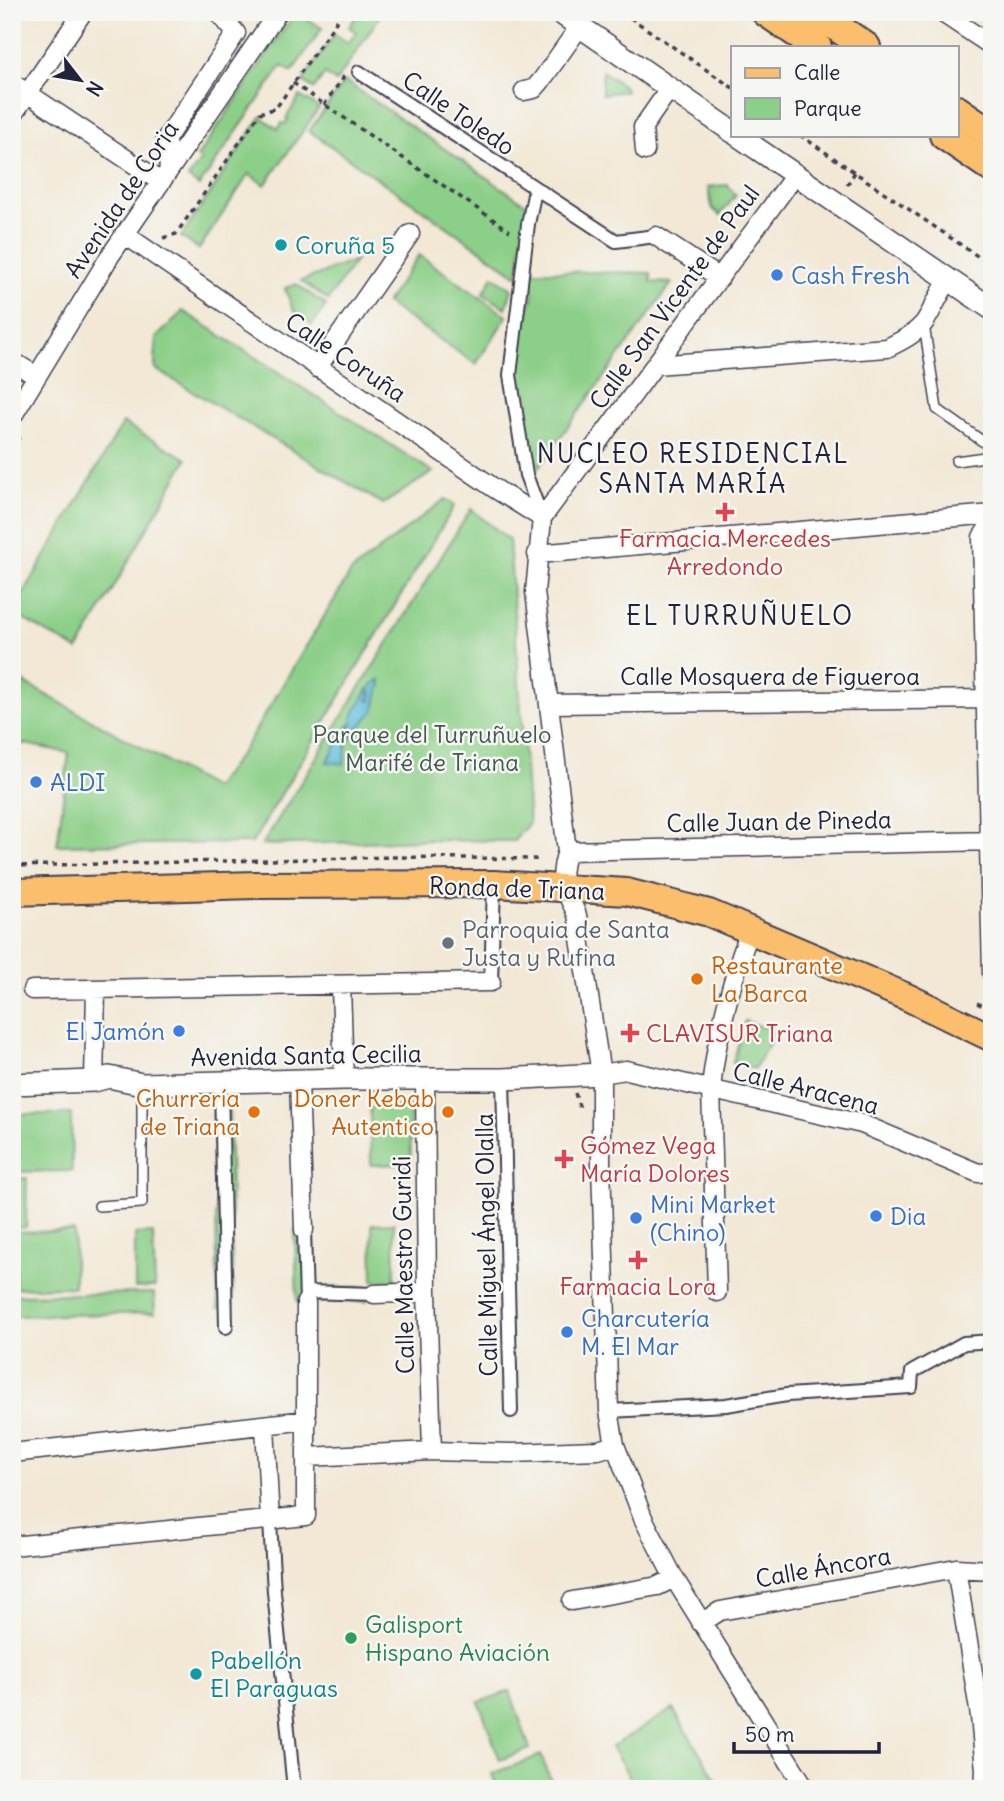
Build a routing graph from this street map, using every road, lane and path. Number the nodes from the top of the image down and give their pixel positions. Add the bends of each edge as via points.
1 (83, 12) edge
2 (218, 12) edge
3 (278, 12) edge
4 (343, 12) edge
5 (559, 12) edge
6 (622, 12) edge
7 (766, 12) edge
8 (815, 12) edge
9 (941, 12) edge
10 (580, 26) junction
11 (816, 46) edge
12 (865, 46) edge
13 (992, 46) edge
14 (359, 72) joint
15 (12, 83) edge
16 (293, 83) junction
17 (731, 87) edge
18 (670, 88) junction
19 (524, 91) dead end
20 (27, 94) junction
21 (324, 105) junction
22 (958, 111) edge
23 (12, 116) edge
24 (731, 131) edge
25 (992, 134) edge
26 (738, 136) edge
27 (801, 136) edge
28 (945, 136) edge
29 (645, 151) dead end
30 (992, 168) edge
31 (795, 175) junction
32 (165, 176) junction
33 (535, 190) junction
34 (510, 231) dead end
35 (124, 234) junction
36 (410, 234) dead end
37 (656, 236) joint
38 (156, 240) dead end
39 (992, 266) edge
40 (720, 278) junction
41 (949, 280) junction
42 (992, 309) edge
43 (924, 322) junction
44 (12, 360) edge
45 (655, 365) junction
46 (317, 368) junction
47 (36, 376) junction
48 (12, 417) edge
49 (992, 448) edge
50 (992, 456) edge
51 (956, 461) dead end
52 (542, 518) junction
53 (991, 521) edge
54 (537, 554) junction
55 (990, 699) edge
56 (549, 704) junction
57 (991, 841) edge
58 (566, 851) junction
59 (535, 859) dead end
60 (547, 862) dead end
61 (495, 884) junction
62 (564, 888) junction
63 (12, 892) edge
64 (750, 930) junction
65 (992, 974) edge
66 (491, 982) joint
67 (341, 986) junction
68 (96, 989) junction
69 (32, 990) dead end
70 (977, 1003) dead end
71 (992, 1010) edge
72 (992, 1038) edge
73 (601, 1074) junction
74 (344, 1079) junction
75 (425, 1079) junction
76 (503, 1079) junction
77 (299, 1080) junction
78 (93, 1081) junction
79 (221, 1082) junction
80 (12, 1084) edge
81 (142, 1084) junction
82 (711, 1089) junction
83 (992, 1172) edge
84 (99, 1206) dead end
85 (304, 1230) joint
86 (427, 1292) junction
87 (717, 1292) dead end
88 (374, 1294) joint
89 (306, 1297) junction
90 (226, 1327) dead end
91 (992, 1340) edge
92 (511, 1411) dead end
93 (609, 1411) junction
94 (307, 1420) junction
95 (265, 1426) junction
96 (615, 1445) junction
97 (432, 1451) junction
98 (12, 1453) edge
99 (307, 1457) junction
100 (270, 1521) junction
101 (12, 1546) edge
102 (956, 1568) junction
103 (992, 1570) edge
104 (674, 1578) junction
105 (572, 1601) dead end
106 (701, 1623) junction
107 (294, 1789) edge
108 (806, 1789) edge
109 (984, 1789) edge

1 - 20 street
2 - 32 street via 236,33 166,139
3 - 32 street, Avenida de Coria
4 - 16 path
5 - 10 street
6 - 17 path
7 - 11 highway
8 - 12 highway
9 - 13 street
10 - 18 street
10 - 19 street via 541,82
14 - 21 path via 351,67
14 - 33 street, Calle Toledo
15 - 20 street
16 - 21 path
16 - 38 path via 276,108 260,113 176,234
18 - 24 street
18 - 29 street via 643,127
20 - 23 street
20 - 32 street
21 - 34 path
22 - 25 highway
26 - 31 street
27 - 39 path
28 - 30 highway
31 - 40 street, Calle San Vicente de Paul
31 - 41 street
32 - 35 street, Avenida de Coria
33 - 37 street, Calle Toledo via 616,241
33 - 52 street via 510,375 526,475
35 - 46 street, Calle Coruña
35 - 47 street, Avenida de Coria
36 - 46 street
37 - 40 street
40 - 45 street, Calle San Vicente de Paul
41 - 42 street
41 - 43 street
43 - 45 street via 909,337 887,348
43 - 49 lane via 937,409
44 - 47 street
45 - 52 street, Calle San Vicente de Paul
46 - 52 street, Calle Coruña
47 - 48 street, Avenida de Coria
50 - 51 lane
52 - 54 street
53 - 54 street
53 - 55 street via 982,537 984,685
54 - 56 street via 535,592
55 - 56 street, Calle Mosquera de Figueroa
55 - 57 street
56 - 58 street
57 - 58 street, Calle Juan de Pineda
57 - 65 street
58 - 62 street
59 - 60 path
61 - 62 main road, Ronda de Triana
61 - 63 main road, Ronda de Triana
61 - 66 street
62 - 64 main road, Ronda de Triana via 627,892 709,913
62 - 73 street via 579,919
64 - 72 main road, Ronda de Triana via 907,996
64 - 82 street via 714,1059
66 - 67 street
67 - 68 street
67 - 74 street
68 - 69 street
68 - 78 street
70 - 71 path
73 - 76 street, Avenida Santa Cecilia
73 - 82 street, Calle Aracena via 626,1070
73 - 93 street
74 - 75 street, Avenida Santa Cecilia
74 - 77 street, Avenida Santa Cecilia
75 - 76 street, Avenida Santa Cecilia
75 - 86 street, Calle Maestro Guridi
76 - 92 street, Calle Miguel Ángel Olalla
77 - 79 street, Avenida Santa Cecilia
77 - 85 street
78 - 80 street, Avenida Santa Cecilia
78 - 81 street, Avenida Santa Cecilia via 109,1077
79 - 81 street, Avenida Santa Cecilia
79 - 90 street
81 - 84 lane via 142,1203
82 - 83 street, Calle Aracena via 862,1124 978,1173
82 - 87 street
85 - 89 street
86 - 88 street
86 - 97 street, Calle Maestro Guridi
88 - 89 street
89 - 94 street via 299,1330
91 - 93 street via 964,1343 912,1372 911,1387
93 - 96 street
94 - 95 street
94 - 99 street
95 - 98 street
95 - 100 street
96 - 97 street via 598,1450 512,1453
96 - 104 street via 643,1518
97 - 99 street
99 - 100 street via 306,1516
100 - 101 street
100 - 107 street
102 - 103 street, Calle Áncora
102 - 106 street, Calle Áncora via 720,1611
102 - 109 street via 979,1716
104 - 105 street via 658,1586
104 - 106 street
106 - 108 street

